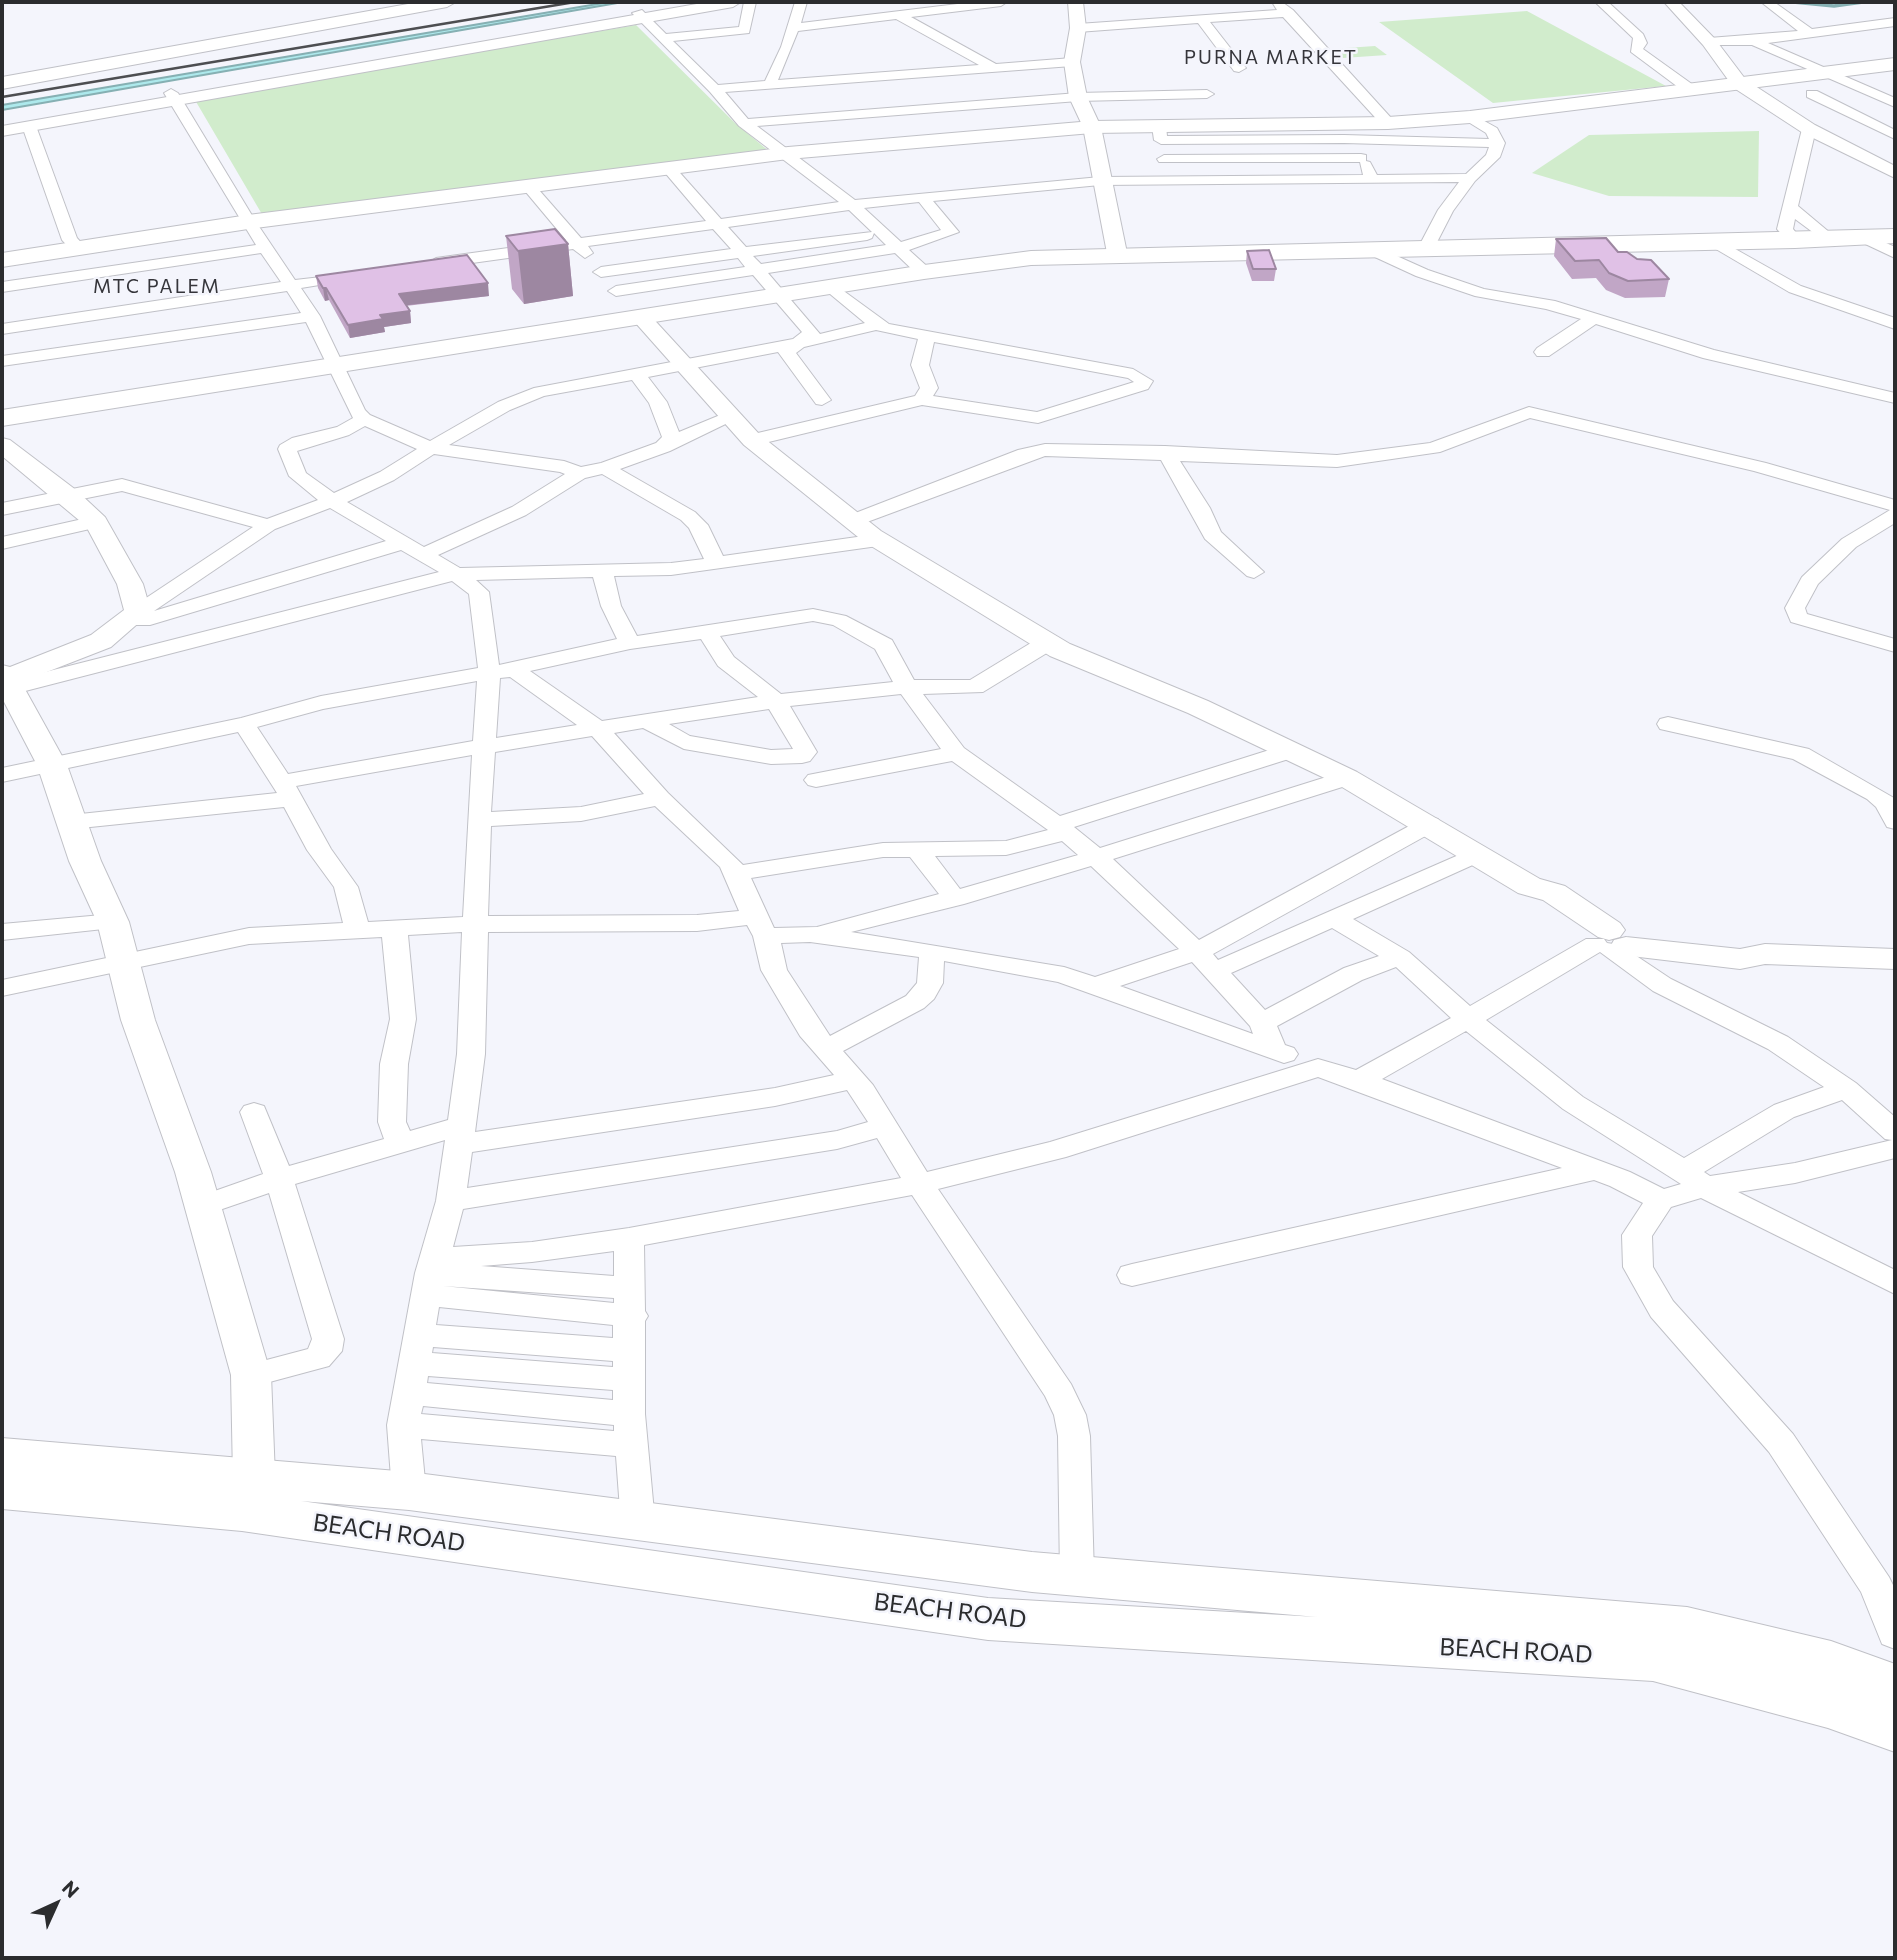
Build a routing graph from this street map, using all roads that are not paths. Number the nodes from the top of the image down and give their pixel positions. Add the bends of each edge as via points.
1 (422, 2) edge
2 (447, 2) edge
3 (703, 2) edge
4 (733, 2) edge
5 (750, 2) edge
6 (801, 2) edge
7 (1001, 2) edge
8 (1074, 2) edge
9 (1276, 2) edge
10 (1601, 2) edge
11 (1671, 2) edge
12 (1767, 2) edge
13 (1289, 13) junction
14 (898, 15) junction
15 (642, 16) junction
16 (1203, 21) junction
17 (1895, 22) edge
18 (793, 28) junction
19 (1078, 28) junction
20 (1810, 33) junction
21 (665, 38) junction
22 (1752, 41) junction
23 (1709, 42) junction
24 (1072, 62) junction
25 (1895, 64) edge
26 (994, 68) junction
27 (1239, 68) dead end
28 (1826, 73) junction
29 (2, 80) edge
30 (1740, 84) junction
31 (769, 86) junction
32 (715, 89) junction
33 (1690, 90) junction
34 (1207, 94) dead end
35 (1812, 94) dead end
36 (173, 97) junction
37 (1078, 97) junction
38 (1895, 103) edge
39 (1470, 117) junction
40 (2, 122) edge
41 (744, 123) junction
42 (1388, 124) junction
43 (29, 126) junction
44 (1092, 127) junction
45 (1809, 129) junction
46 (2, 131) edge
47 (1160, 133) junction
48 (1263, 133) junction
49 (1895, 135) edge
50 (1356, 141) junction
51 (1498, 143) junction
52 (788, 153) junction
53 (1275, 158) junction
54 (1360, 158) junction
55 (1164, 159) junction
56 (668, 168) junction
57 (1895, 173) edge
58 (1470, 178) junction
59 (1283, 179) junction
60 (1372, 179) junction
61 (1170, 180) junction
62 (1100, 181) junction
63 (527, 185) junction
64 (923, 198) junction
65 (852, 205) junction
66 (1789, 206) junction
67 (248, 222) junction
68 (718, 224) junction
69 (1895, 231) edge
70 (882, 233) junction
71 (1895, 236) edge
72 (1827, 237) junction
73 (1864, 238) junction
74 (1784, 239) junction
75 (576, 242) junction
76 (1714, 242) junction
77 (265, 248) junction
78 (899, 248) junction
79 (1426, 248) junction
80 (79, 249) junction
81 (1370, 249) junction
82 (743, 252) junction
83 (1117, 253) junction
84 (1895, 253) edge
85 (2, 260) edge
86 (426, 265) edge
87 (758, 270) junction
88 (601, 272) junction
89 (924, 272) junction
90 (371, 273) edge
91 (289, 285) junction
92 (830, 286) junction
93 (2, 287) edge
94 (616, 291) junction
95 (780, 294) junction
96 (312, 316) junction
97 (640, 316) junction
98 (1594, 318) junction
99 (1895, 324) edge
100 (877, 325) junction
101 (2, 329) edge
102 (927, 336) junction
103 (799, 342) junction
104 (1543, 352) dead end
105 (2, 361) edge
106 (683, 364) junction
107 (335, 365) junction
108 (636, 373) junction
109 (1895, 398) edge
110 (822, 400) dead end
111 (922, 400) junction
112 (731, 417) junction
113 (2, 418) edge
114 (364, 419) junction
115 (752, 440) junction
116 (669, 443) junction
117 (2, 445) edge
118 (431, 448) junction
119 (1165, 452) junction
120 (605, 468) junction
121 (579, 473) junction
122 (67, 495) junction
123 (332, 501) junction
124 (1895, 506) edge
125 (2, 509) edge
126 (1895, 515) edge
127 (96, 522) junction
128 (852, 522) junction
129 (268, 525) junction
130 (878, 540) junction
131 (2, 543) edge
132 (402, 543) junction
133 (422, 555) junction
134 (716, 563) junction
135 (602, 571) junction
136 (1254, 572) dead end
137 (456, 574) junction
138 (141, 617) junction
139 (707, 632) junction
140 (630, 643) junction
141 (1047, 643) junction
142 (1895, 646) edge
143 (159, 649) junction
144 (514, 670) junction
145 (489, 672) junction
146 (5, 682) edge
147 (907, 687) junction
148 (776, 701) junction
149 (645, 720) junction
150 (244, 724) junction
151 (1668, 724) dead end
152 (599, 730) junction
153 (484, 746) junction
154 (1290, 751) junction
155 (956, 753) junction
156 (52, 765) junction
157 (2, 775) edge
158 (1347, 778) junction
159 (816, 780) dead end
160 (287, 790) junction
161 (660, 798) junction
162 (479, 820) junction
163 (71, 822) junction
164 (1895, 822) edge
165 (1430, 824) junction
166 (1062, 829) junction
167 (916, 848) junction
168 (1477, 854) junction
169 (1097, 857) junction
170 (737, 873) junction
171 (955, 899) junction
172 (1332, 917) junction
173 (113, 922) junction
174 (477, 923) junction
175 (760, 927) junction
176 (394, 928) junction
177 (358, 931) junction
178 (2, 932) edge
179 (810, 934) junction
180 (1610, 940) junction
181 (932, 951) junction
182 (1399, 957) junction
183 (1895, 959) edge
184 (1204, 962) junction
185 (121, 963) junction
186 (1097, 985) junction
187 (2, 988) edge
188 (1468, 1019) junction
189 (1262, 1023) junction
190 (825, 1049) junction
191 (1275, 1050) junction
192 (1318, 1068) junction
193 (853, 1080) junction
194 (1359, 1080) junction
195 (1846, 1089) junction
196 (254, 1112) dead end
197 (884, 1127) junction
198 (1895, 1132) edge
199 (460, 1135) junction
200 (400, 1142) junction
201 (1895, 1149) edge
202 (1595, 1170) junction
203 (279, 1179) junction
204 (1694, 1179) junction
205 (919, 1184) junction
206 (451, 1200) junction
207 (1661, 1200) junction
208 (202, 1206) junction
209 (629, 1238) junction
210 (1132, 1275) dead end
211 (430, 1276) junction
212 (1895, 1283) edge
213 (631, 1302) junction
214 (413, 1364) junction
215 (630, 1366) junction
216 (251, 1375) junction
217 (403, 1426) junction
218 (629, 1430) junction
219 (2, 1457) edge
220 (2, 1490) edge
221 (409, 1491) junction
222 (248, 1495) junction
223 (638, 1523) junction
224 (1077, 1576) junction
225 (1895, 1634) edge
226 (1895, 1687) edge
227 (1895, 1729) edge

1 - 29 main road
2 - 29 main road
3 - 15 street
4 - 15 street
5 - 21 street via 745,30
6 - 18 street
7 - 14 street
8 - 19 street
9 - 13 street
10 - 33 street via 1627,41
11 - 23 street
12 - 20 street
13 - 16 street
13 - 42 street
14 - 18 street
14 - 26 street
15 - 21 street
15 - 36 street
16 - 19 street
16 - 27 street
17 - 20 street
18 - 31 street
19 - 24 street
20 - 22 street
21 - 32 street
22 - 23 street
22 - 28 street
23 - 30 street
24 - 26 street
24 - 37 street
25 - 28 main road
26 - 31 street
28 - 30 main road
28 - 38 street
30 - 33 main road
30 - 45 street
31 - 32 street
32 - 41 street
33 - 39 main road
34 - 37 street
35 - 49 street
36 - 40 street
36 - 43 street
36 - 67 street
37 - 41 street
37 - 44 street
39 - 42 main road
39 - 51 street via 1492,131
41 - 52 street
42 - 48 main road
43 - 46 street
43 - 80 street via 70,240
44 - 47 main road
44 - 52 main road
44 - 62 street
45 - 57 street
45 - 66 street
47 - 48 main road
47 - 55 street
48 - 50 street
48 - 53 street
50 - 51 street
50 - 54 street
51 - 58 street via 1493,157
52 - 56 main road
52 - 65 street
53 - 54 street
53 - 55 street
53 - 59 street
54 - 60 street
55 - 61 street
56 - 63 main road
56 - 68 street
58 - 60 street
58 - 79 street
59 - 60 street
59 - 61 street
61 - 62 street
62 - 64 street
62 - 83 street
63 - 67 main road
63 - 75 street
64 - 65 street
64 - 78 street via 951,232
65 - 68 street
65 - 70 street
66 - 72 street
66 - 74 street
67 - 77 street
67 - 80 main road
68 - 75 street
68 - 82 street
69 - 72 main road
70 - 78 street
70 - 82 street
71 - 73 main road
72 - 73 main road
72 - 74 main road
73 - 84 street
74 - 76 main road
75 - 86 street
75 - 88 street
76 - 79 main road
76 - 99 street via 1795,289
77 - 91 street
77 - 93 street
78 - 87 street
78 - 89 street
79 - 81 main road
80 - 85 main road
81 - 83 main road
81 - 98 street via 1481,293 1549,304
82 - 87 street
82 - 88 street
83 - 89 main road
87 - 94 street
87 - 95 street
88 - 94 street
89 - 92 main road
90 - 91 street
91 - 96 street
91 - 101 street
92 - 95 main road
92 - 100 street
94 - 97 street
95 - 97 main road
95 - 103 street via 812,333
96 - 105 street
96 - 107 street
97 - 106 street
97 - 107 main road
98 - 104 street
98 - 109 street via 1709,354
100 - 102 street
100 - 103 street
102 - 111 street via 920,365 929,388
102 - 111 street via 1133,374 1144,381 1038,418
103 - 106 street
103 - 110 street via 786,352
106 - 108 street
106 - 112 street
107 - 113 main road
107 - 114 street
108 - 116 street via 658,401 672,438
108 - 118 street via 527,396
111 - 115 street
112 - 115 street
112 - 116 street
114 - 118 street
114 - 123 street via 343,431 287,449 298,476
115 - 128 street
116 - 120 street
117 - 122 street
118 - 121 street
118 - 123 street via 378,481
119 - 124 street via 1337,461 1433,448 1530,412 1759,467
119 - 128 street via 1067,449 1025,454
119 - 136 street via 1212,535
120 - 121 street
120 - 134 street via 688,516
121 - 133 street via 519,511
122 - 125 street
122 - 127 street
122 - 129 street via 122,485
123 - 129 street
123 - 132 street
126 - 142 street via 1849,543 1809,581 1795,608 1798,618
127 - 131 street
127 - 138 street via 130,584
128 - 130 street
129 - 138 street
130 - 134 street
130 - 141 street
132 - 133 street
132 - 138 street
133 - 137 street
134 - 135 street
135 - 137 street
135 - 140 street via 611,606
137 - 143 street
137 - 145 street via 479,592
138 - 143 street
138 - 146 street via 101,641
139 - 140 street
139 - 147 street via 813,615 831,617 884,646
139 - 148 street via 726,660
140 - 144 street via 536,661
141 - 147 street via 975,687
141 - 154 street
143 - 146 street
144 - 145 street
144 - 152 street
145 - 150 street via 321,703
145 - 153 street
146 - 156 street
147 - 148 street
147 - 155 street
148 - 149 street
148 - 149 street via 806,752 802,756 771,757 684,742
149 - 152 street
150 - 156 street
150 - 160 street
151 - 164 street via 1801,754 1875,794 1886,803
152 - 153 street
152 - 161 street
153 - 160 street
153 - 162 street
154 - 158 street
154 - 166 street
155 - 159 street
155 - 166 street
156 - 157 street
156 - 163 street
158 - 165 street
158 - 169 street
160 - 163 street
160 - 177 street via 319,850 346,887
161 - 162 street via 581,814
161 - 170 street
162 - 174 street
163 - 173 street
165 - 168 street
165 - 184 street
166 - 167 street via 1006,848
166 - 169 street
167 - 170 street
167 - 171 street
168 - 172 street
168 - 180 street via 1529,886 1538,900
169 - 171 street
169 - 184 street
170 - 175 street
171 - 179 street
172 - 182 street
172 - 184 street
173 - 178 street
173 - 185 street
174 - 175 street
174 - 176 street
174 - 199 street via 471,1054
175 - 179 street
175 - 190 street via 774,971
176 - 177 street
176 - 200 street via 403,1019 394,1064 392,1122
177 - 185 street via 249,936
179 - 181 street
180 - 183 street via 1740,959 1765,954
180 - 188 street
180 - 195 street via 1662,985 1778,1043
181 - 186 street
181 - 190 street via 925,993
182 - 188 street
182 - 189 street via 1353,974
184 - 186 street
184 - 189 street
185 - 187 street
185 - 208 street
186 - 191 street
188 - 194 street
188 - 204 street via 1573,1103
189 - 191 street
190 - 193 street
191 - 192 street
192 - 194 street
192 - 205 street via 1056,1150
193 - 197 street
193 - 199 street via 775,1097
194 - 202 street
195 - 198 street
195 - 204 street via 1783,1111
196 - 203 street
197 - 205 street
197 - 206 street via 837,1140
199 - 200 street
199 - 206 street
200 - 203 street
201 - 204 street via 1795,1173
202 - 207 street
202 - 210 street
203 - 208 street
203 - 216 street via 328,1339 326,1351 310,1362
204 - 207 street
204 - 212 street
205 - 209 street
205 - 224 street via 1060,1392 1070,1415
206 - 211 street
207 - 225 street via 1637,1235 1638,1267 1662,1309 1781,1443 1808,1481 1877,1587
208 - 216 street
209 - 211 street via 532,1252
209 - 213 street
211 - 213 street
211 - 214 street
213 - 215 street
214 - 215 street
214 - 217 street
214 - 218 street
215 - 218 street
216 - 222 street
217 - 218 street
217 - 221 street
218 - 223 street
219 - 222 main road, BEACH ROAD
220 - 222 main road, BEACH ROAD
221 - 222 main road, BEACH ROAD
221 - 223 main road, BEACH ROAD
222 - 227 main road, BEACH ROAD via 988,1619 1653,1659 1829,1706
223 - 224 main road, BEACH ROAD
224 - 226 main road, BEACH ROAD via 1687,1628 1831,1663

